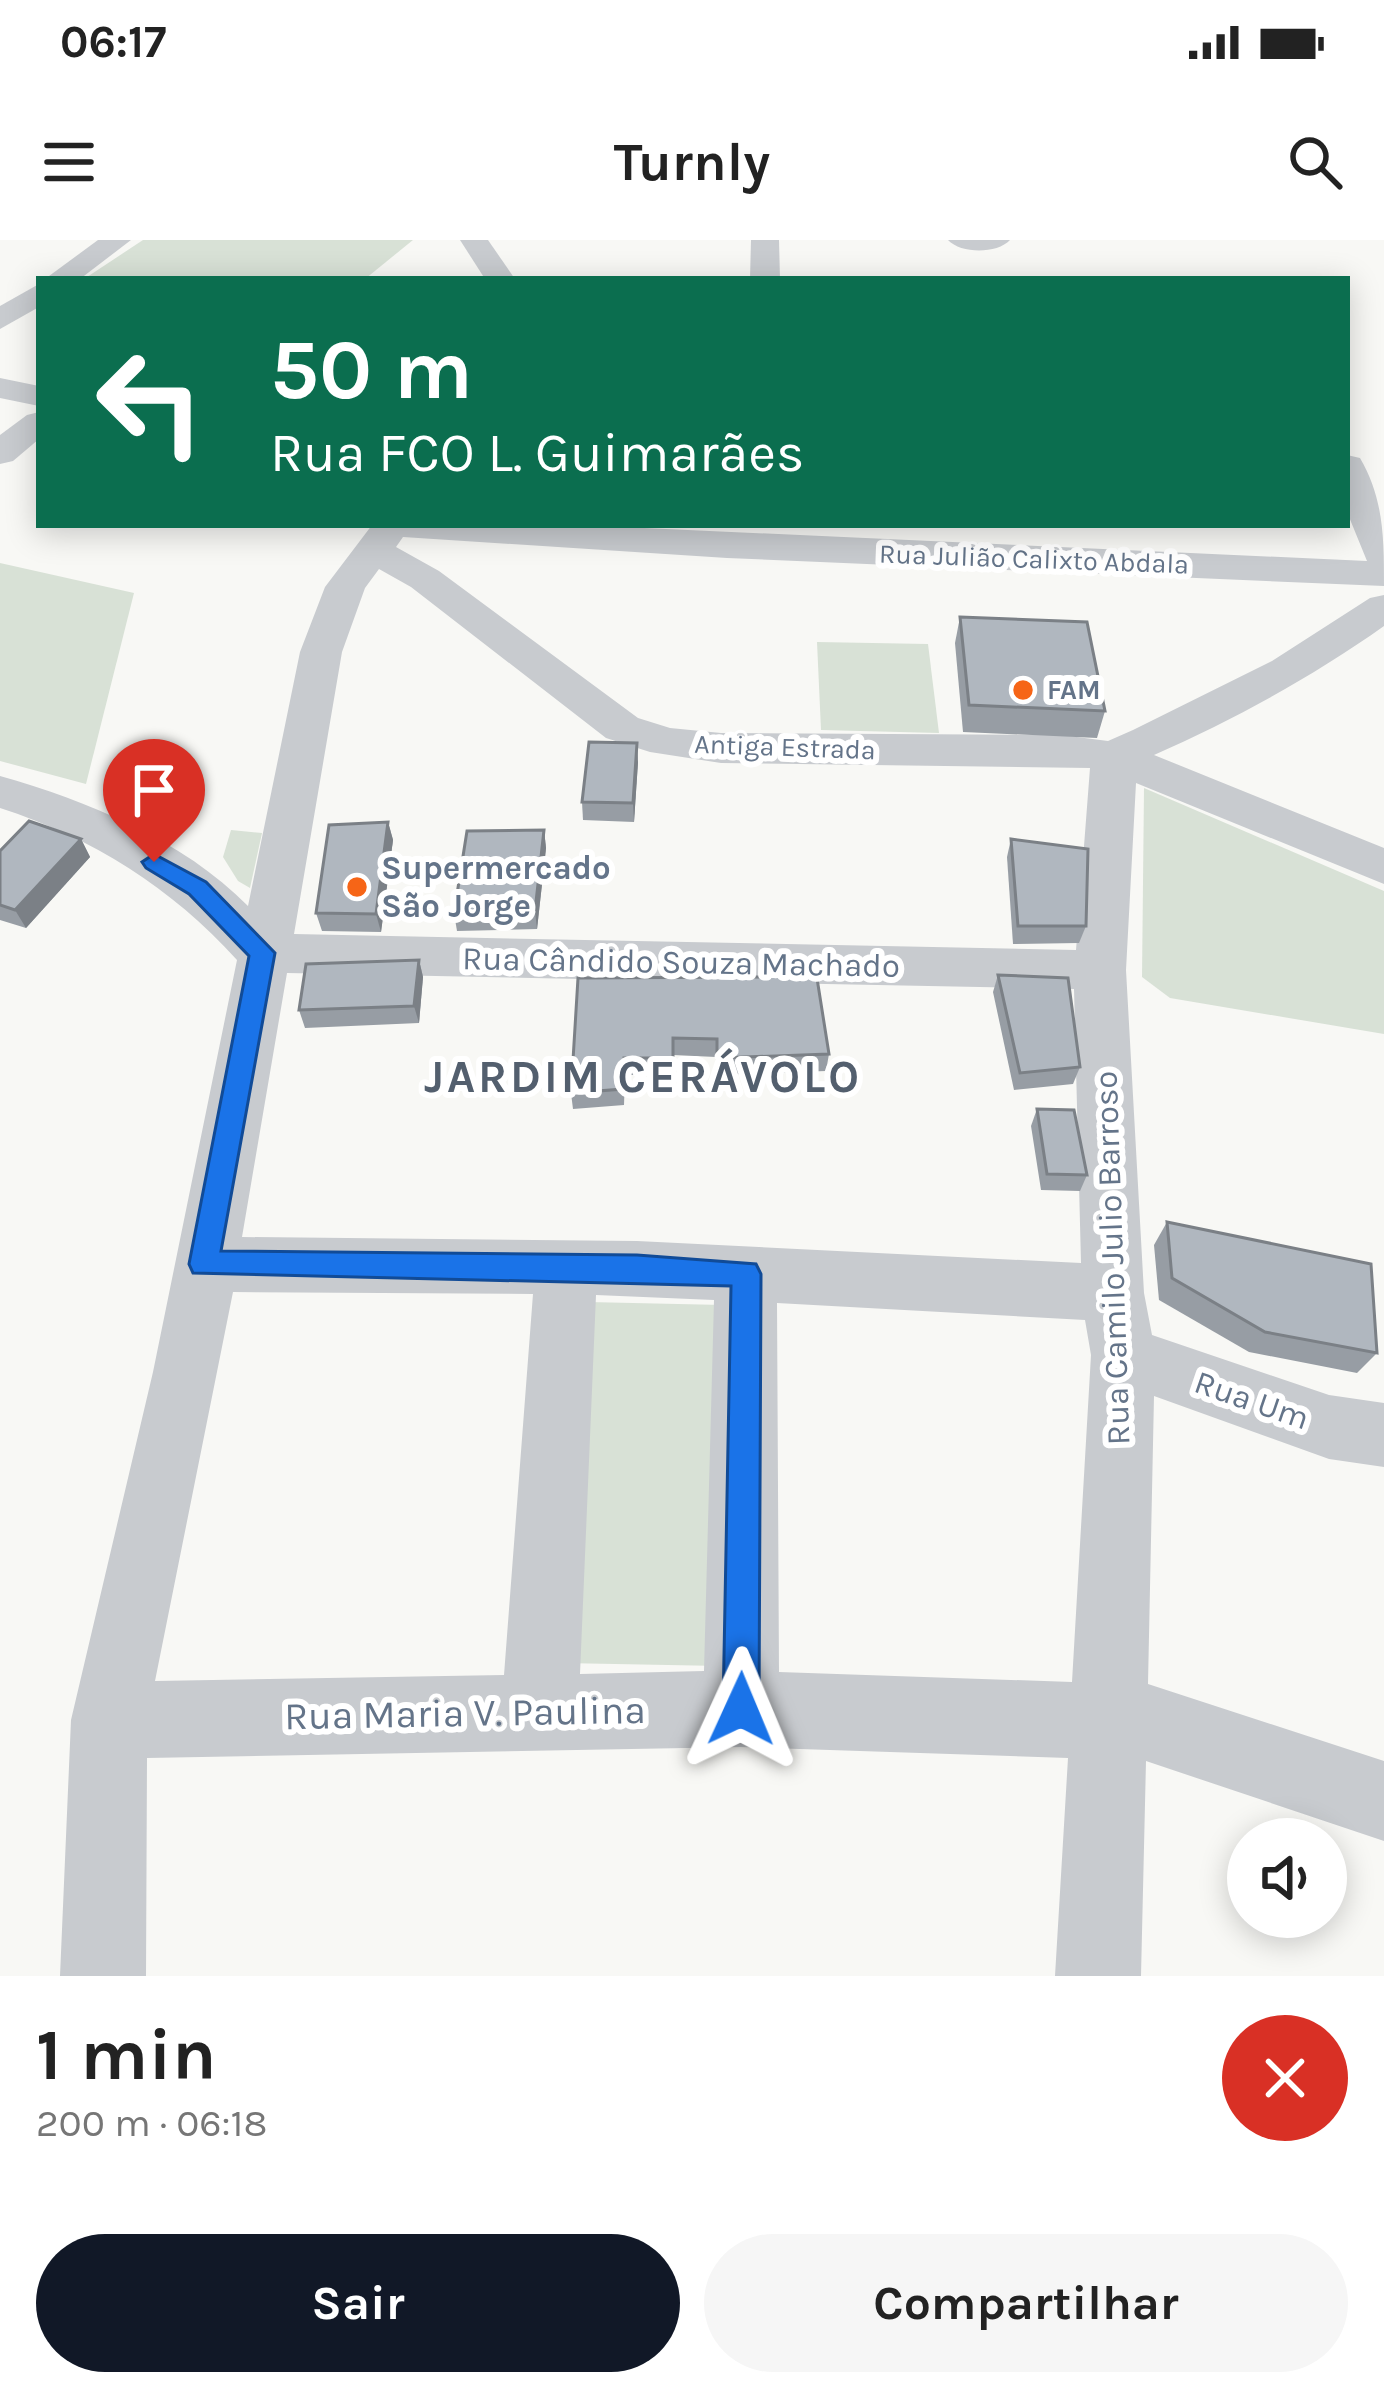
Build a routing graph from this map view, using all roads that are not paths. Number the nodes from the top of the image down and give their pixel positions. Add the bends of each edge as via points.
1 (117, 240) edge
2 (474, 240) edge
3 (765, 240) edge
4 (962, 240) edge
5 (995, 240) edge
6 (64, 276) edge
7 (498, 276) edge
8 (765, 276) edge
9 (36, 295) edge
10 (0, 320) edge
11 (0, 388) edge
12 (36, 395) edge
13 (36, 424) edge
14 (0, 453) edge
15 (1350, 473) edge
16 (387, 533) edge
17 (729, 535) edge
18 (1384, 556) edge
19 (1384, 574) edge
20 (1384, 607) edge
21 (1113, 756) junction
22 (19, 811) edge
23 (1384, 867) edge
24 (262, 953) junction
25 (1100, 970) junction
26 (203, 1264) junction
27 (566, 1267) junction
28 (746, 1274) junction
29 (1118, 1324) junction
30 (1384, 1435) edge
31 (741, 1709) junction
32 (540, 1710) junction
33 (110, 1720) junction
34 (1108, 1720) junction
35 (1384, 1801) edge
36 (103, 1976) edge
37 (1098, 1976) edge

1 - 6 street
2 - 7 street
3 - 8 street
4 - 5 street
9 - 10 street
11 - 12 street
13 - 14 street
15 - 18 street
16 - 17 street, Rua Julião Calixto Abdala
16 - 21 street, Antiga Estrada via 438,588 622,728 666,742
16 - 24 street via 345,587 321,652
17 - 19 street, Rua Julião Calixto Abdala
20 - 21 street via 1333,644
21 - 23 street
21 - 25 street, Rua Camilo Julio Barroso
22 - 24 street via 123,843 197,888
24 - 25 street, Rua Cândido Souza Machado
24 - 26 street
25 - 29 street, Rua Camilo Julio Barroso
26 - 27 street, Rua Um
26 - 33 street
27 - 28 street, Rua Um
27 - 32 street
28 - 29 street, Rua Um
28 - 31 street
29 - 30 street, Rua Um via 1329,1427
29 - 34 street, Rua Camilo Julio Barroso
31 - 32 street, Rua Maria V. Paulina
31 - 34 street, Rua Maria V. Paulina
32 - 33 street, Rua Maria V. Paulina
33 - 36 street
34 - 35 street, Rua Maria V. Paulina via 1153,1723
34 - 37 street, Rua Camilo Julio Barroso

